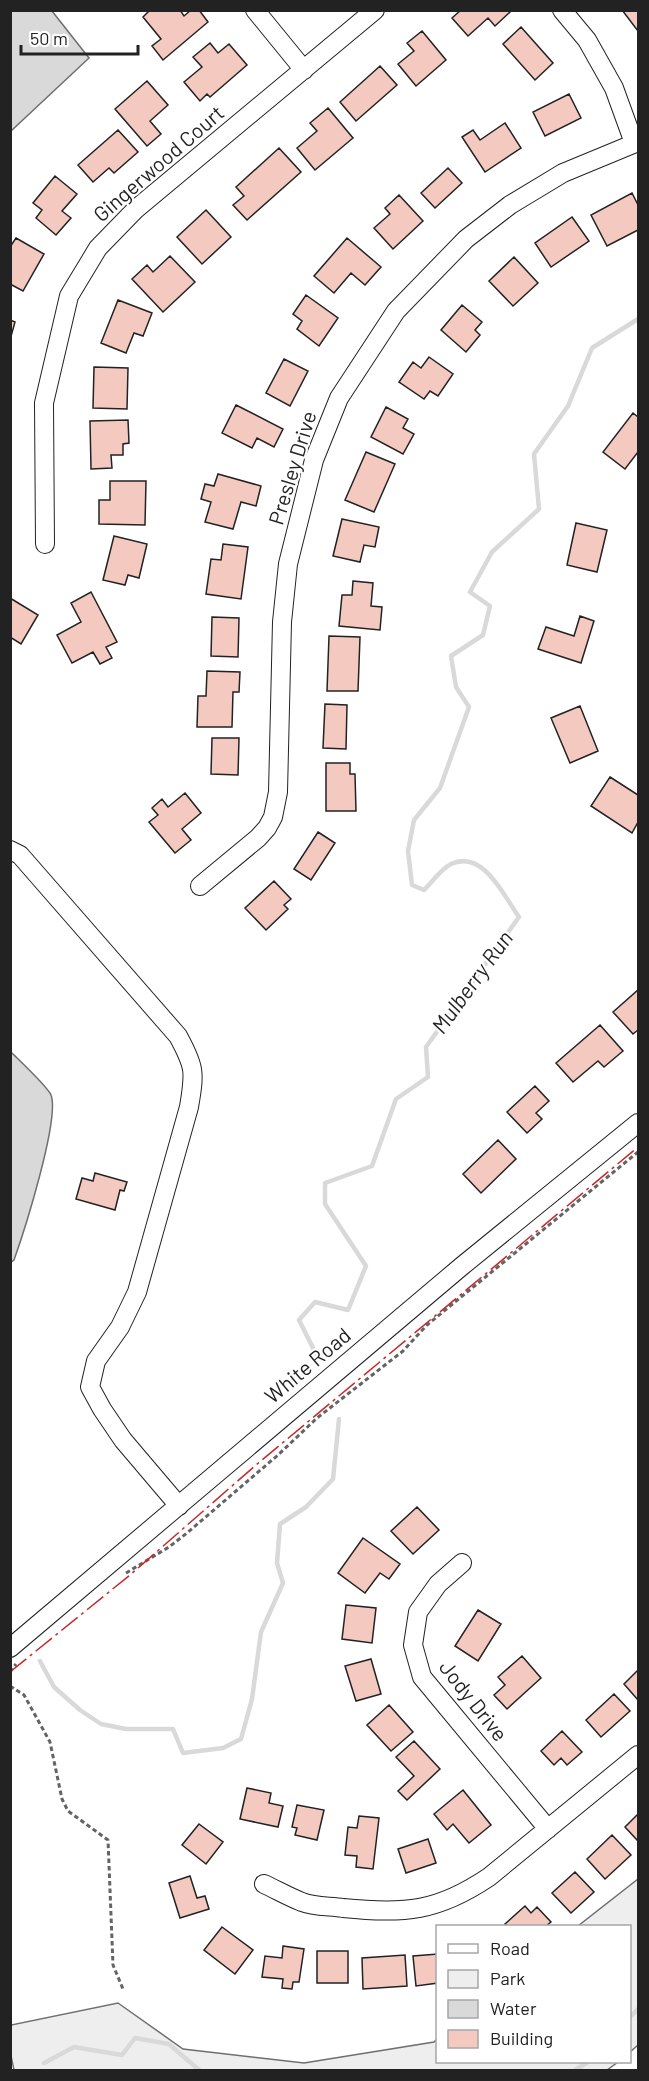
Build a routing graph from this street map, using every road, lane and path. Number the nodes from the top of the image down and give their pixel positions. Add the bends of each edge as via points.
1 (255, 10) edge
2 (375, 10) edge
3 (562, 10) edge
4 (304, 70) junction
5 (636, 142) edge
6 (45, 544) dead end
7 (10, 850) edge
8 (200, 886) dead end
9 (639, 1123) edge
10 (639, 1152) edge
11 (179, 1506) junction
12 (462, 1563) dead end
13 (126, 1574) dead end
14 (15, 1654) edge
15 (10, 1672) edge
16 (10, 1686) edge
17 (639, 1755) edge
18 (548, 1829) junction
19 (264, 1884) dead end
20 (123, 1989) dead end

1 - 4 street
2 - 4 street, Gingerwood Court
3 - 5 street via 587,40 614,88
4 - 6 street, Gingerwood Court via 136,209 98,248 69,296 44,403
5 - 8 street, Presley Drive via 563,173 510,205 466,239 396,311 339,398 314,460 288,564 282,622 278,792 273,817 258,838
7 - 11 street via 20,855 178,1036 192,1060 194,1078 189,1107 137,1292 120,1327 96,1361 90,1387 123,1440
9 - 11 street, White Road via 462,1266
10 - 13 path via 427,1325 404,1351 317,1418 187,1533
11 - 14 street, White Road
12 - 18 street, Jody Drive via 438,1584 418,1612 413,1645 422,1677
14 - 15 path
16 - 20 path via 24,1695 50,1742 68,1811 108,1840 113,1965
17 - 18 street
18 - 19 street via 489,1877 464,1894 437,1905 378,1912 304,1904

